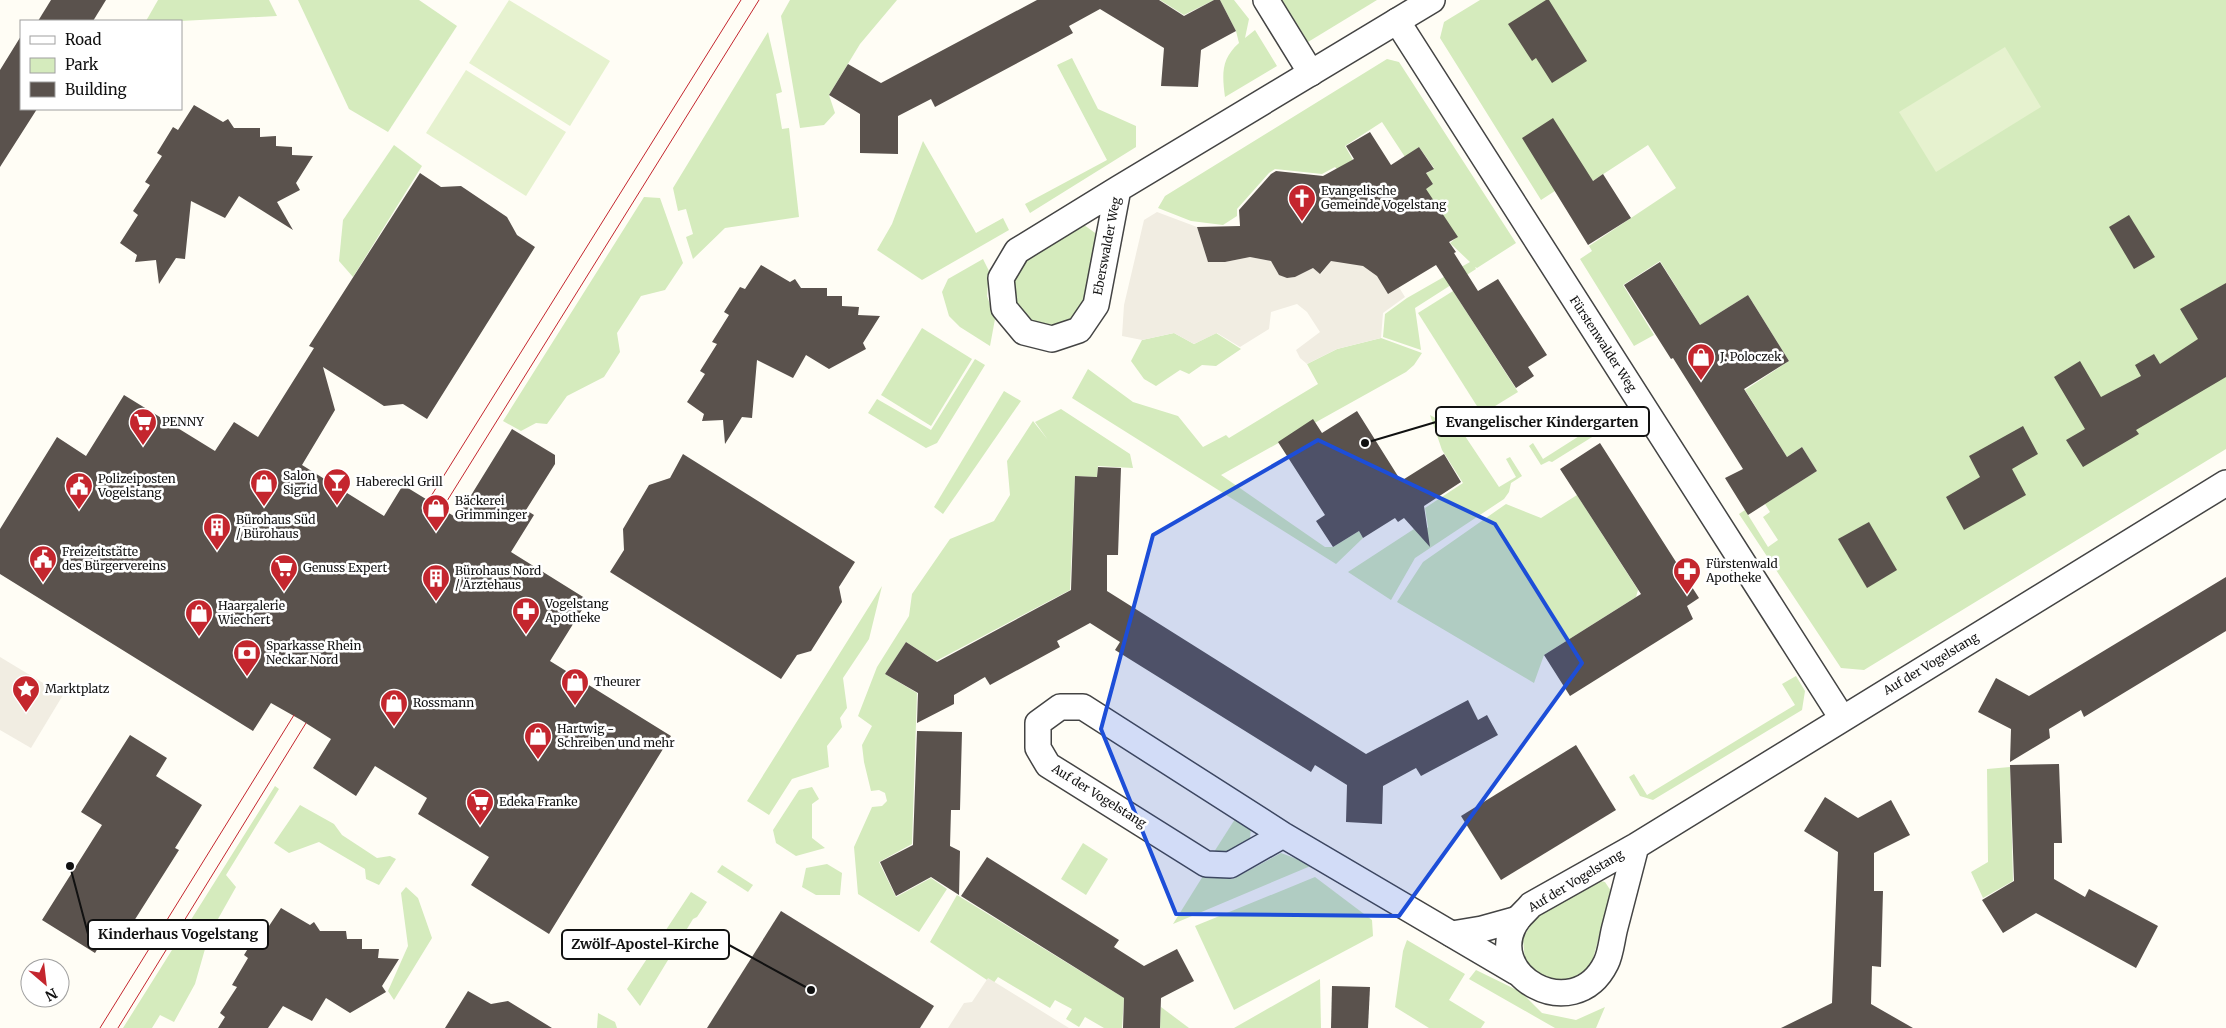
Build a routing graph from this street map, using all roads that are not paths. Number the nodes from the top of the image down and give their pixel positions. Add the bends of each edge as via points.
1 (1266, 0) edge
2 (1432, 0) edge
3 (1396, 21) junction
4 (1311, 73) junction
5 (1118, 189) junction
6 (2226, 483) edge
7 (1842, 718) junction
8 (1282, 835) junction
9 (1636, 846) junction
10 (1518, 919) junction
11 (1452, 934) junction
12 (1516, 972) junction

1 - 4 street
2 - 3 street, Eberswalder Weg
3 - 4 street, Eberswalder Weg
3 - 7 street, Fürstenwalder Weg
4 - 5 street, Eberswalder Weg
5 - 5 street, Eberswalder Weg via 1017,251 1001,278 1004,308 1024,332 1052,339 1079,330 1096,305
6 - 7 street, Auf der Vogelstang
7 - 9 street, Auf der Vogelstang
8 - 8 street, Auf der Vogelstang via 1083,707 1060,707 1038,723 1038,748 1048,764 1206,864 1230,865
8 - 11 street, Auf der Vogelstang
9 - 10 street, Auf der Vogelstang via 1531,905
9 - 12 street, Auf der Vogelstang via 1606,963 1592,983 1573,994 1550,995 1532,988
10 - 11 street, Auf der Vogelstang
10 - 12 street, Auf der Vogelstang via 1511,935 1510,952
11 - 12 street, Auf der Vogelstang

